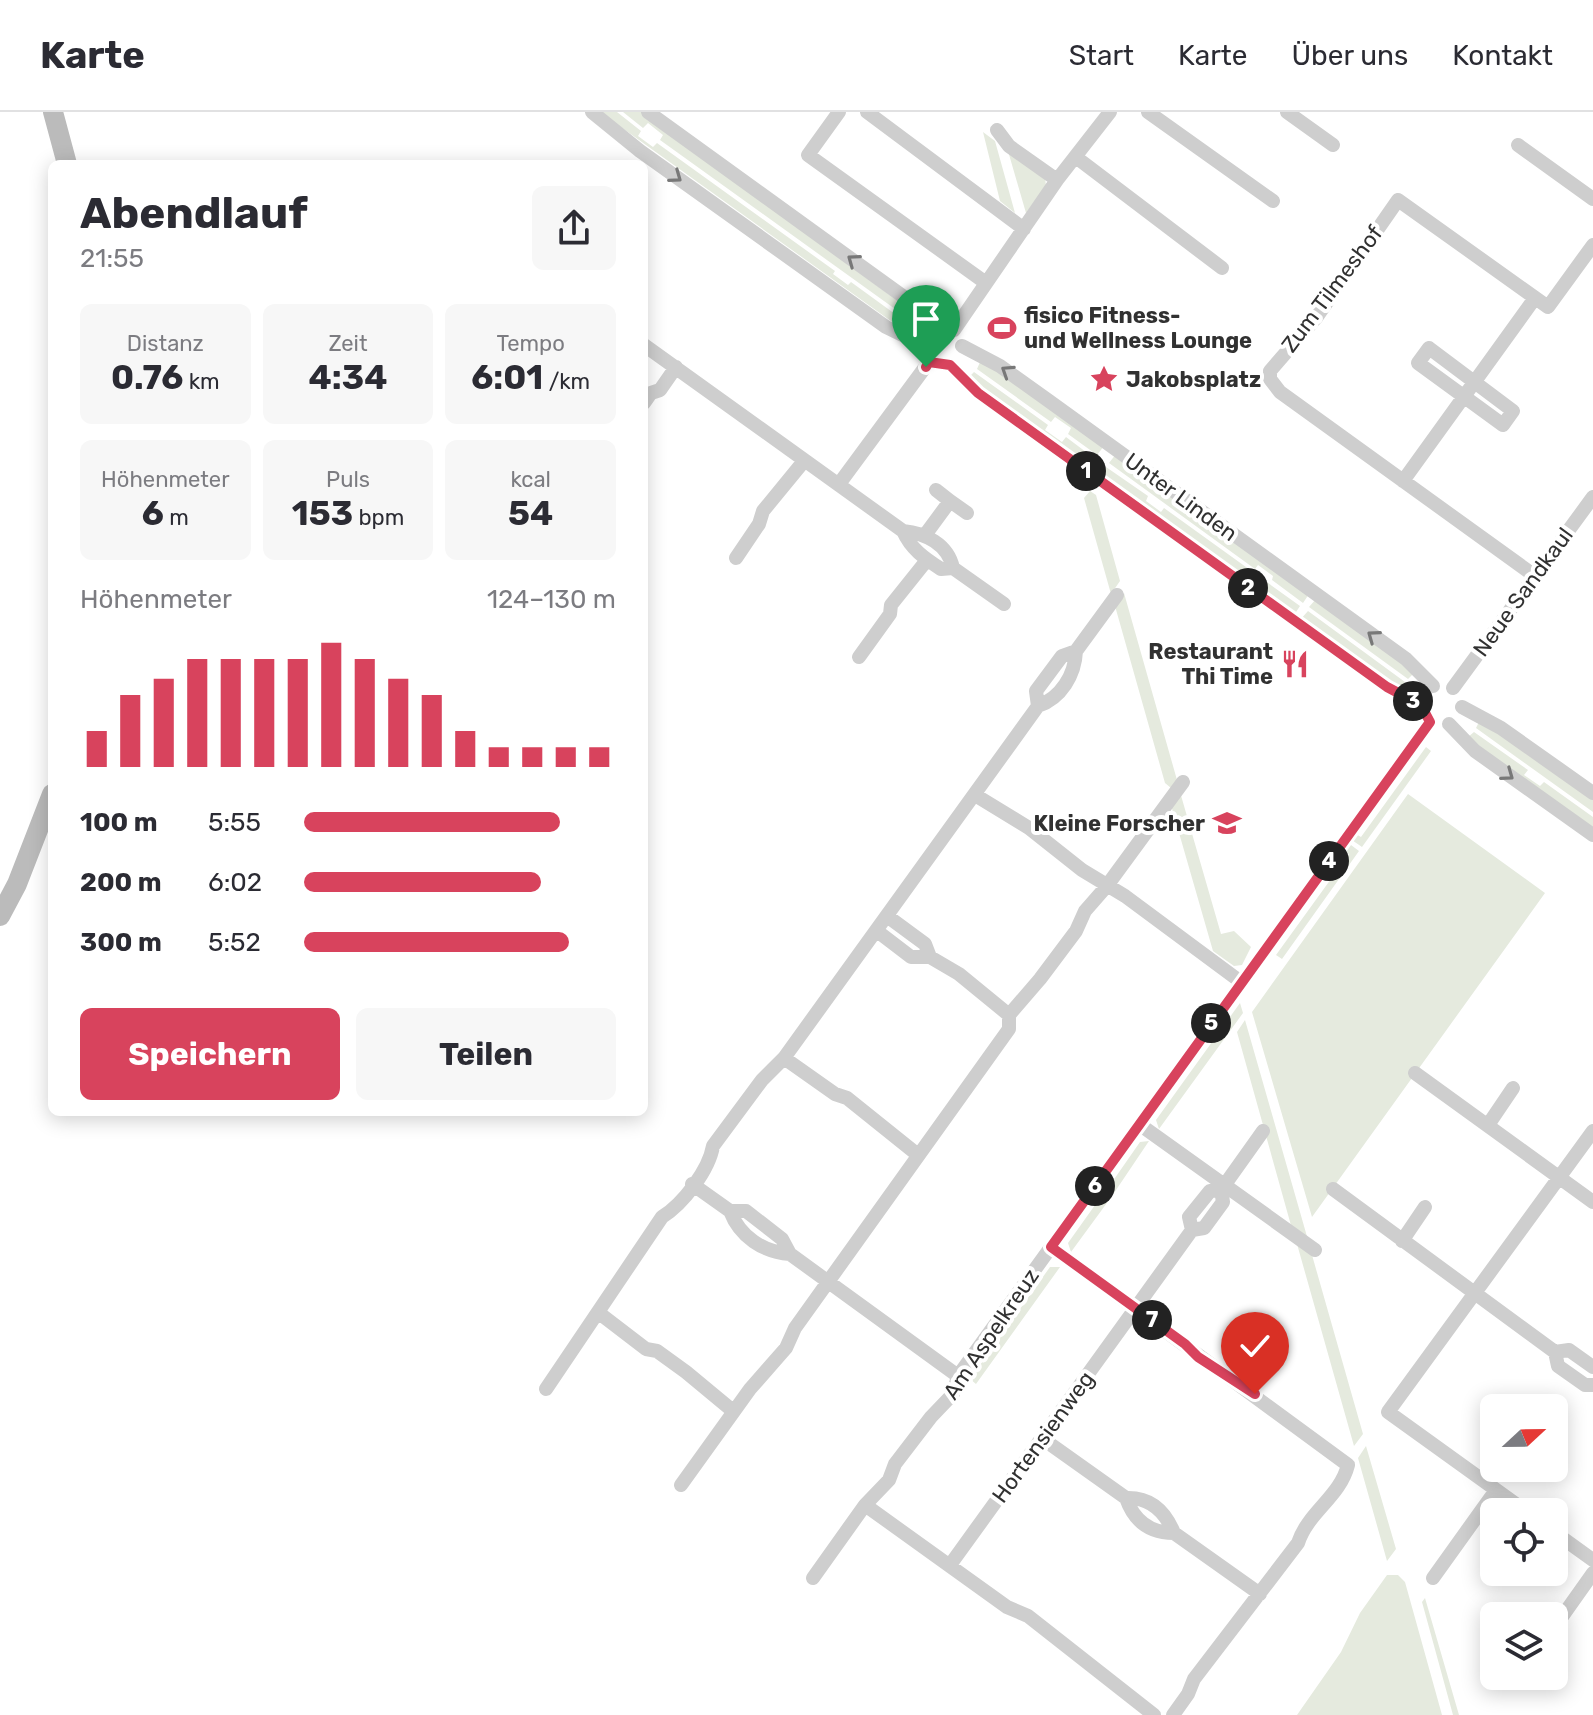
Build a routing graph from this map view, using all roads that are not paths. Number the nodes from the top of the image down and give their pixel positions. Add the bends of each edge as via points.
1 (53, 112) edge
2 (592, 112) edge
3 (648, 112) edge
4 (839, 112) edge
5 (867, 112) edge
6 (1110, 112) edge
7 (1148, 112) edge
8 (1287, 112) edge
9 (997, 130) dead end
10 (1333, 145) dead end
11 (1518, 145) dead end
12 (640, 151) junction
13 (1077, 158) junction
14 (66, 160) edge
15 (634, 160) edge
16 (1057, 180) junction
17 (1593, 199) edge
18 (1273, 201) dead end
19 (1024, 229) junction
20 (1593, 245) edge
21 (1222, 268) dead end
22 (986, 283) junction
23 (1535, 298) junction
24 (936, 326) junction
25 (954, 330) junction
26 (921, 344) junction
27 (962, 346) junction
28 (648, 348) edge
29 (929, 362) junction
30 (950, 365) junction
31 (676, 367) junction
32 (1475, 381) junction
33 (1464, 396) junction
34 (648, 397) edge
35 (804, 461) junction
36 (1403, 481) junction
37 (839, 484) junction
38 (936, 490) dead end
39 (1593, 497) edge
40 (950, 501) junction
41 (967, 513) dead end
42 (903, 531) junction
43 (925, 535) junction
44 (736, 558) dead end
45 (927, 560) junction
46 (953, 568) junction
47 (1535, 576) junction
48 (1117, 595) dead end
49 (1004, 604) dead end
50 (859, 657) dead end
51 (1433, 686) junction
52 (1453, 688) junction
53 (1421, 705) junction
54 (1462, 707) junction
55 (1430, 722) junction
56 (1449, 724) junction
57 (1183, 782) dead end
58 (1593, 793) edge
59 (975, 795) junction
60 (48, 804) edge
61 (1593, 835) edge
62 (1106, 887) junction
63 (0, 916) edge
64 (887, 916) junction
65 (877, 931) junction
66 (930, 957) junction
67 (1241, 982) junction
68 (1009, 1015) junction
69 (784, 1058) junction
70 (1415, 1073) dead end
71 (1513, 1088) dead end
72 (1139, 1124) junction
73 (1488, 1125) junction
74 (1263, 1131) dead end
75 (1593, 1131) edge
76 (918, 1155) junction
77 (1559, 1177) junction
78 (692, 1184) junction
79 (1222, 1188) junction
80 (1333, 1189) dead end
81 (1593, 1202) edge
82 (1425, 1207) dead end
83 (1402, 1241) junction
84 (1051, 1247) junction
85 (1315, 1250) dead end
86 (827, 1282) junction
87 (1474, 1294) junction
88 (1136, 1308) junction
89 (599, 1313) junction
90 (1555, 1352) junction
91 (1593, 1367) edge
92 (958, 1376) junction
93 (1593, 1385) edge
94 (546, 1389) dead end
95 (733, 1411) junction
96 (1043, 1439) junction
97 (681, 1485) dead end
98 (1496, 1490) junction
99 (1507, 1498) edge
100 (865, 1505) junction
101 (1568, 1542) edge
102 (1593, 1560) edge
103 (950, 1565) junction
104 (1593, 1573) edge
105 (813, 1578) dead end
106 (1433, 1578) dead end
107 (1260, 1594) junction
108 (1568, 1608) edge
109 (1154, 1715) edge
110 (1173, 1715) edge

1 - 14 main road
2 - 12 street
24 -> 3 street via 908,300
4 - 22 street via 808,155
5 - 19 street
6 - 13 street
7 - 18 street
8 - 10 street
9 - 16 street via 1009,146
11 - 17 street
12 - 15 street
12 -> 26 street via 886,327
13 - 16 street
13 - 21 street
16 - 19 street
19 - 22 street
20 - 23 street via 1548,307
22 - 25 street
23 - 32 street
23 - 36 street, Zum Tilmeshof via 1398,200 1316,318 1270,371 1280,392
24 - 25 street
24 - 26 street
25 - 27 street
26 - 29 street
27 - 30 street
51 -> 27 street, Unter Linden via 1406,659 1049,401
28 - 31 street
29 - 30 street
29 - 37 street
30 - 53 street, Unter Linden via 978,393 1094,477 1387,687
31 - 34 street
31 - 35 street
32 - 33 street
32 - 33 street via 1513,411 1503,425
32 - 33 street via 1429,348 1418,363
33 - 36 street
35 - 37 street
35 - 44 street via 763,511
36 - 47 street, Zum Tilmeshof
37 - 42 street
38 - 40 street
39 - 47 street, Neue Sandkaul
40 - 41 street
40 - 43 street
42 - 43 street
42 - 45 street via 910,546
43 - 46 street via 951,555
45 - 46 street via 941,569
45 - 50 street
46 - 49 street
47 - 52 street, Neue Sandkaul
48 - 59 street via 1076,651 1062,656 1036,691 1038,706
51 - 52 street
51 - 53 street
52 - 54 street
53 - 55 street
54 - 56 street
54 - 58 street
55 - 56 street
55 - 67 street, Am Aspelkreuz
56 -> 61 street via 1475,751
57 - 62 street
59 - 62 street via 1029,828
59 - 64 street
60 - 63 main road
62 - 67 street
62 - 68 street
64 - 65 street
64 - 66 street via 925,944
65 - 66 street via 911,957
65 - 69 street
66 - 68 street
67 - 72 street, Am Aspelkreuz
68 - 76 street via 1009,1029
69 - 76 street via 847,1098
69 - 78 street via 721,1135
70 - 73 street
71 - 73 street
72 - 79 street
72 - 84 street, Am Aspelkreuz
73 - 77 street
74 - 79 street
75 - 77 street
76 - 86 street
77 - 81 street
77 - 87 street
78 - 86 street via 730,1211 746,1211
78 - 89 street via 662,1217
79 - 85 street
79 - 88 street via 1210,1191 1189,1217 1192,1230
80 - 83 street
82 - 83 street
83 - 87 street
84 - 88 street
84 - 92 street, Am Aspelkreuz
86 - 92 street
86 - 95 street via 786,1348
87 - 90 street
87 - 98 street via 1388,1412
88 - 96 street, Hortensienweg
88 - 107 street via 1348,1465 1332,1496 1304,1525 1298,1543
89 - 94 street
89 - 95 street
90 - 91 street via 1569,1350
90 - 93 street via 1558,1366
92 - 100 street, Am Aspelkreuz via 953,1394
95 - 97 street
96 - 103 street, Hortensienweg
96 - 107 street via 1126,1498 1142,1498 1168,1517 1174,1533
98 - 99 street
98 - 106 street
100 - 103 street
100 - 105 street, Am Aspelkreuz
101 - 102 street
103 - 109 street via 1071,1648
104 - 108 street
107 - 110 street

